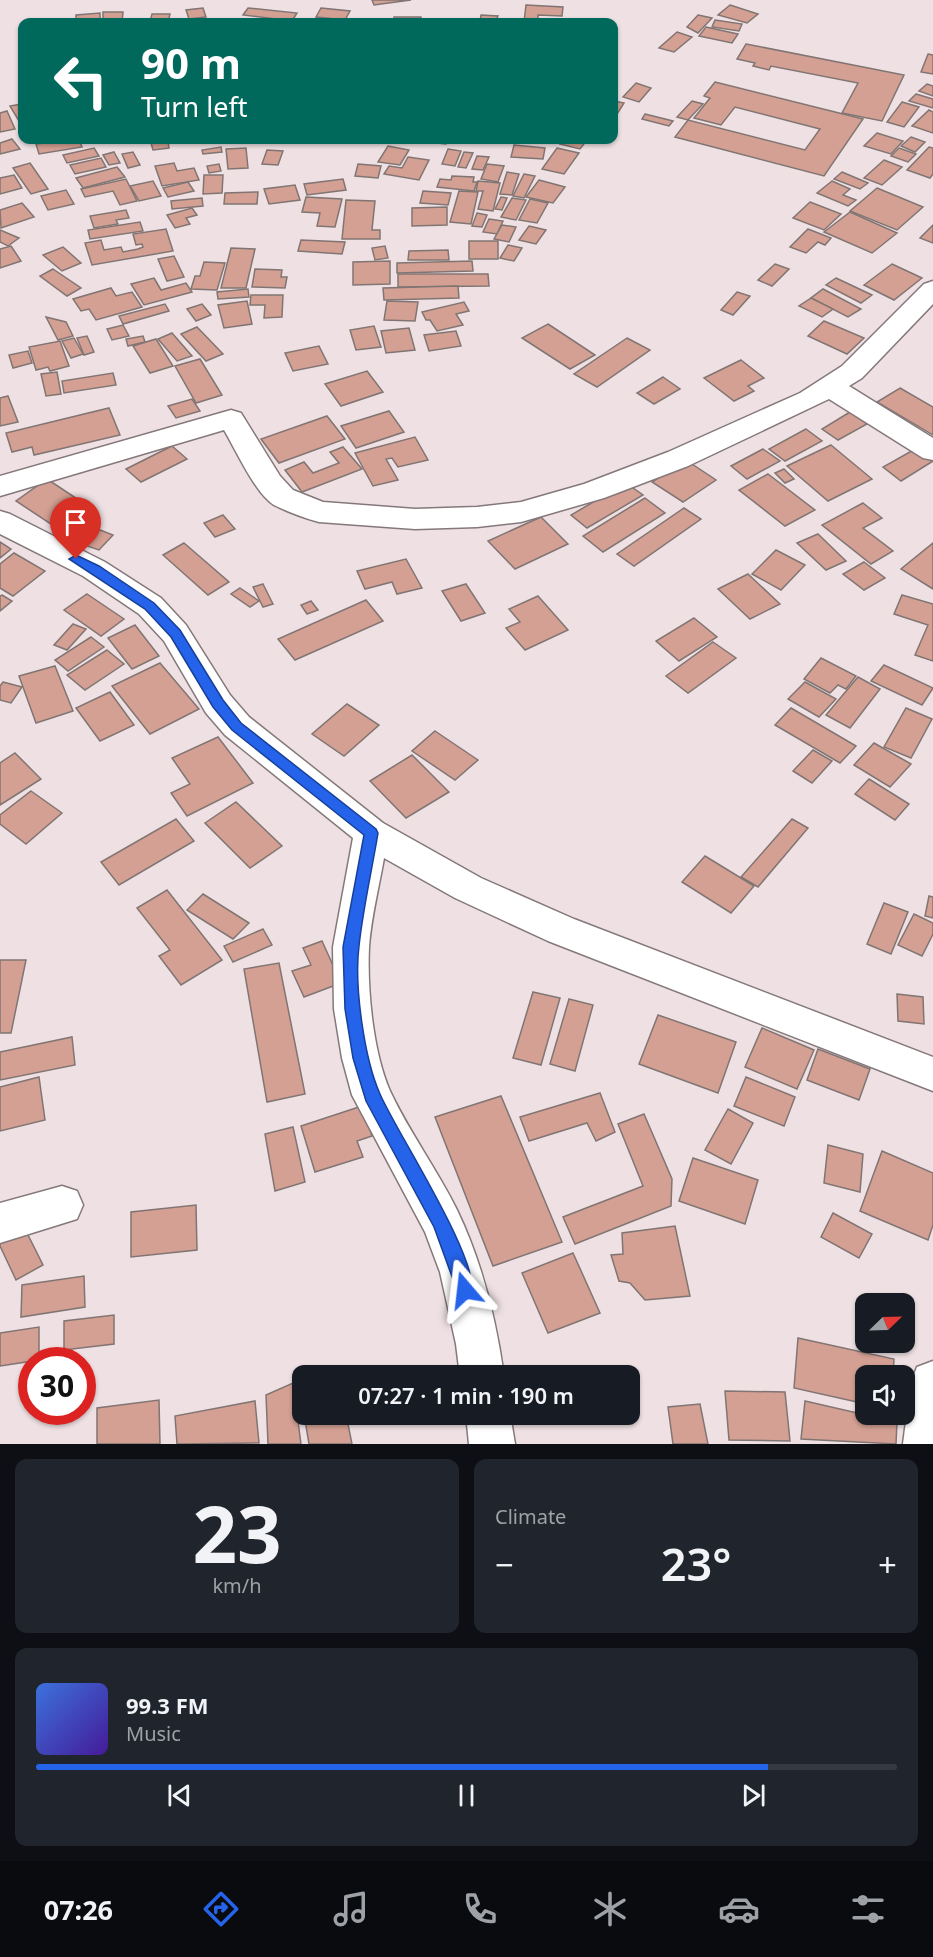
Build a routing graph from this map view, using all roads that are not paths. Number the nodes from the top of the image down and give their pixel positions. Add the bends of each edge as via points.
1 (933, 289) edge
2 (830, 387) junction
3 (933, 451) edge
4 (0, 486) edge
5 (0, 521) edge
6 (371, 833) junction
7 (933, 1074) edge
8 (62, 1205) dead end
9 (0, 1223) edge
10 (481, 1365) edge
11 (933, 1383) edge
12 (489, 1425) edge
13 (492, 1444) edge
14 (926, 1444) edge

1 - 2 street via 852,372
2 - 3 street
2 - 4 street via 678,459 594,491 521,512 415,519 319,512 300,506 283,498 270,483 231,419
5 - 6 street via 94,569 150,606 175,633 218,704 237,726
6 - 7 street via 468,888 561,930
6 - 10 street via 351,947 353,1009 361,1058 372,1095 441,1223 461,1272
8 - 9 street
11 - 14 street
12 - 13 street

